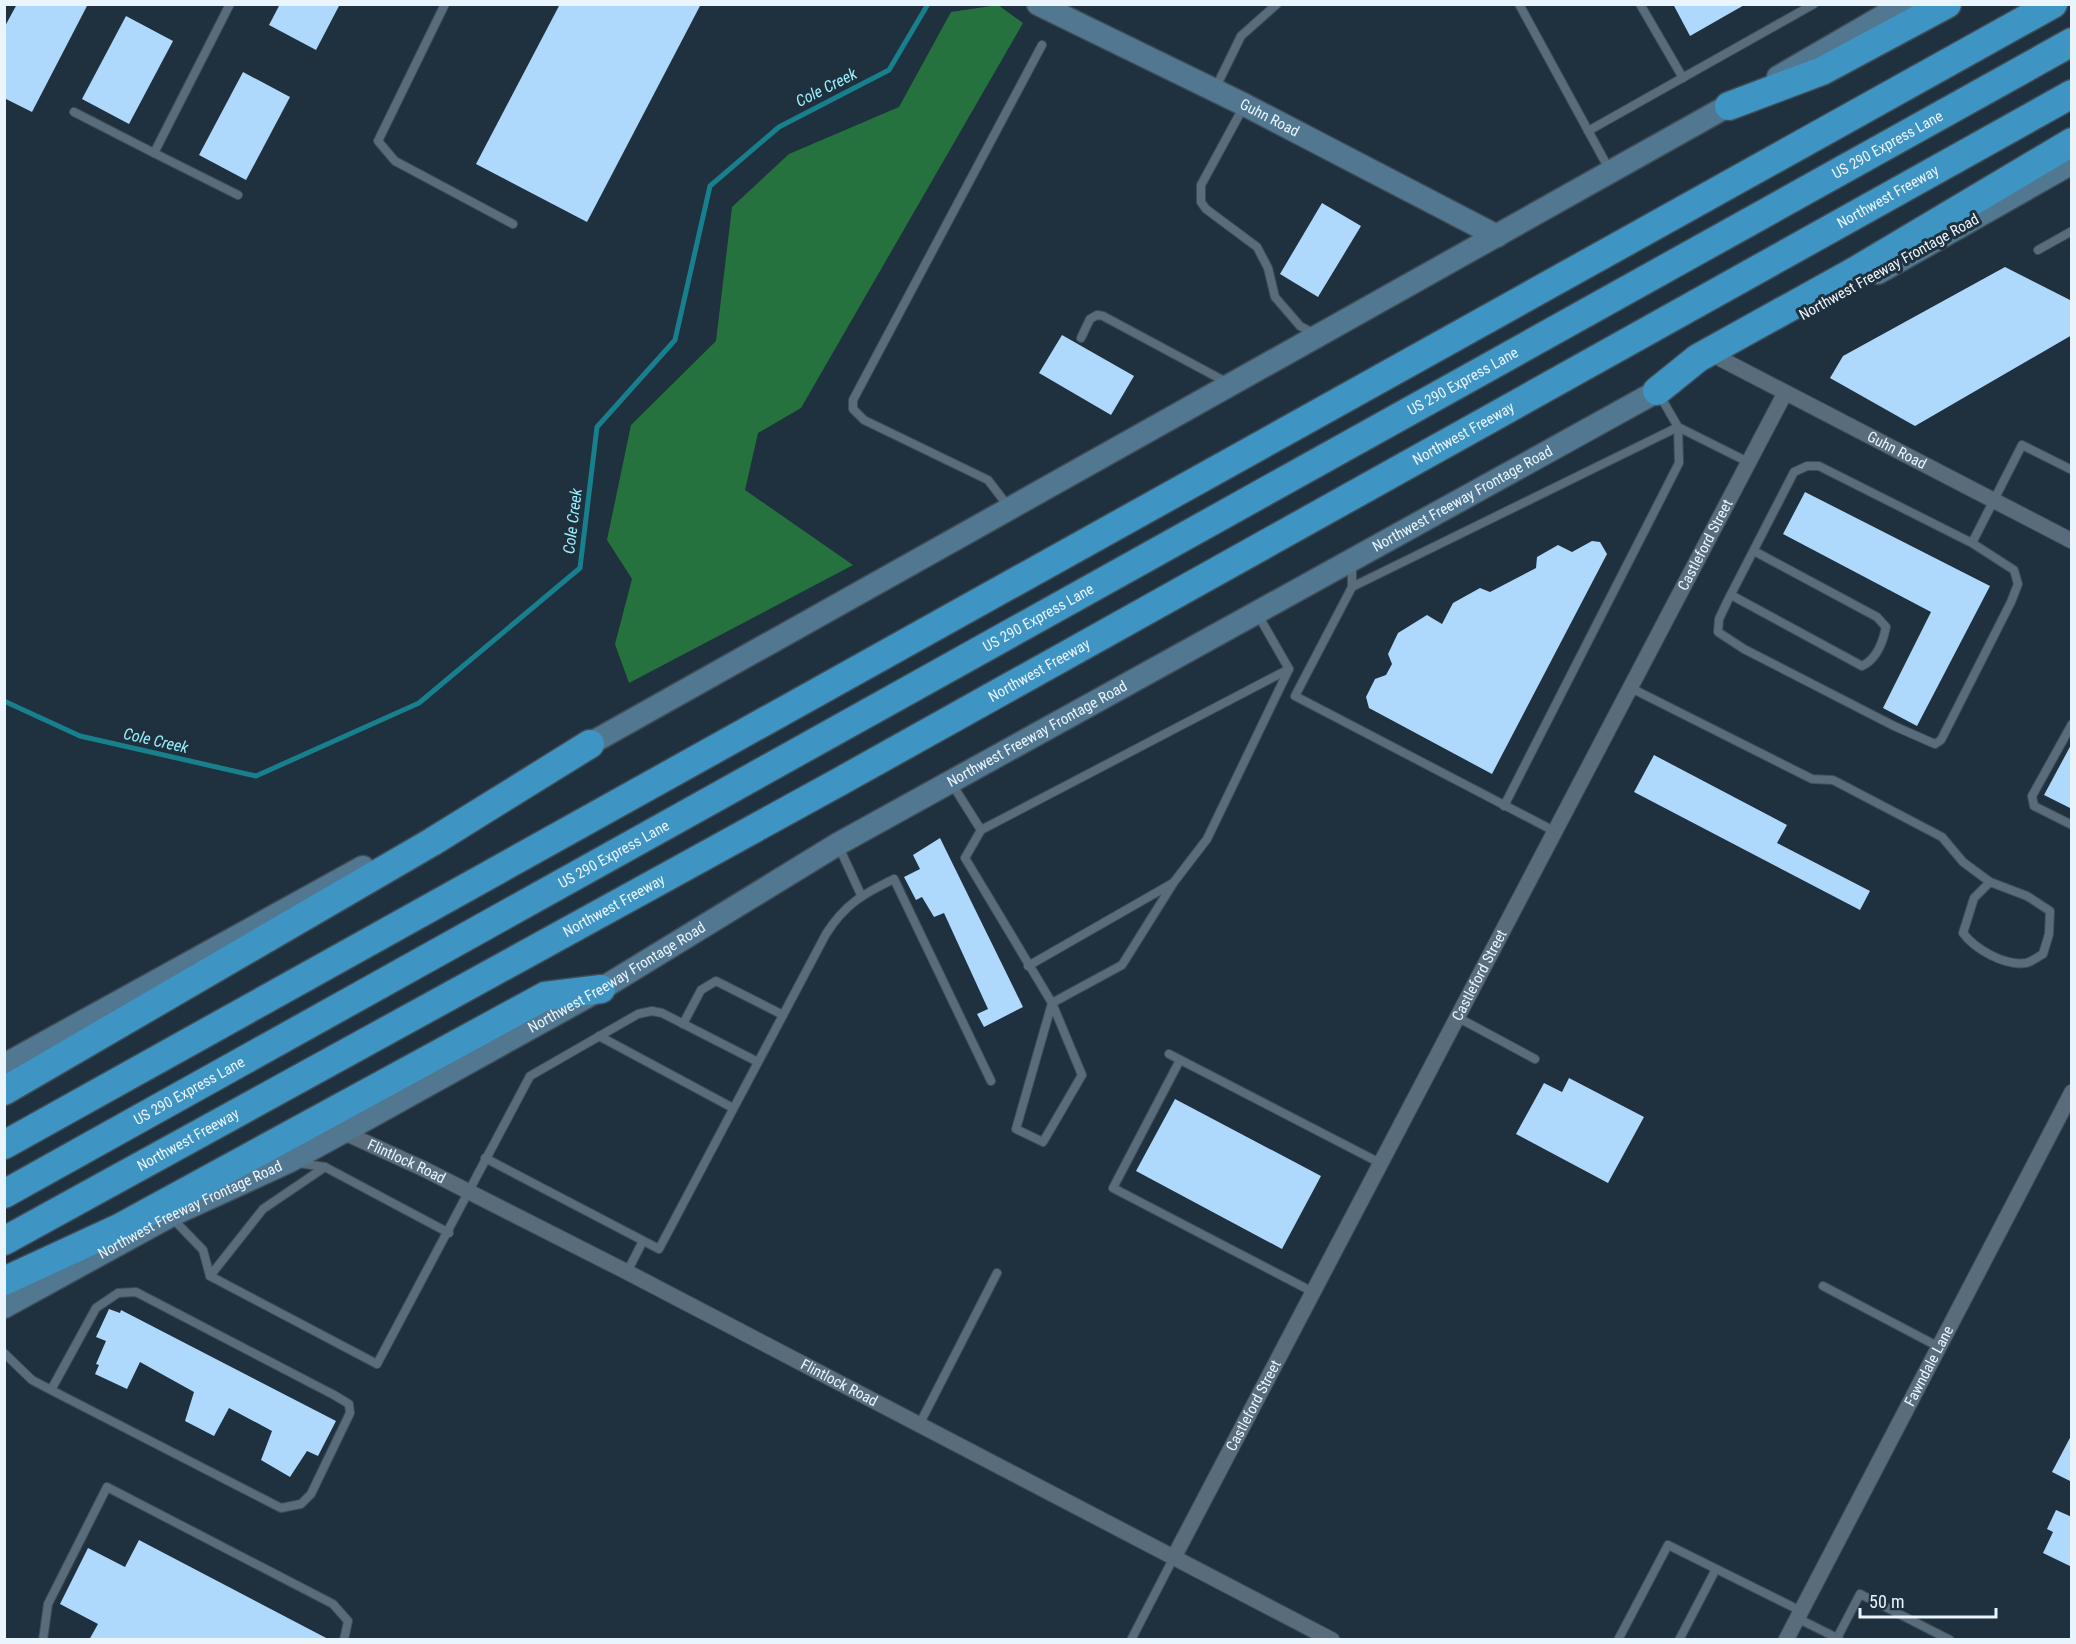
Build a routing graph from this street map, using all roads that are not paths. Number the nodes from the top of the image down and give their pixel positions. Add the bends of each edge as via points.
1 (230, 4) edge
2 (445, 4) edge
3 (1276, 4) edge
4 (1519, 4) edge
5 (1640, 4) edge
6 (1814, 4) edge
7 (1904, 4) edge
8 (1947, 4) edge
9 (2053, 4) edge
10 (1040, 5) edge
11 (2072, 42) edge
12 (1042, 45) dead end
13 (1683, 78) junction
14 (1214, 90) junction
15 (2072, 94) edge
16 (1245, 105) junction
17 (1729, 105) junction
18 (74, 112) dead end
19 (1588, 131) junction
20 (2072, 142) edge
21 (154, 153) junction
22 (2072, 164) edge
23 (1611, 173) junction
24 (238, 195) dead end
25 (513, 224) dead end
26 (2072, 231) edge
27 (1497, 236) junction
28 (2038, 249) dead end
29 (1319, 336) junction
30 (1081, 338) dead end
31 (1721, 359) junction
32 (1232, 385) junction
33 (1657, 391) junction
34 (1785, 393) junction
35 (1678, 427) junction
36 (1748, 462) junction
37 (2072, 470) edge
38 (1995, 501) junction
39 (1011, 509) junction
40 (2072, 541) edge
41 (1972, 543) junction
42 (1754, 551) junction
43 (1352, 560) junction
44 (1352, 587) junction
45 (1731, 595) junction
46 (1257, 612) junction
47 (1289, 669) junction
48 (1629, 687) junction
49 (2072, 724) edge
50 (590, 744) junction
51 (951, 783) junction
52 (1504, 806) junction
53 (2072, 825) edge
54 (981, 830) junction
55 (1554, 831) junction
56 (838, 844) junction
57 (1174, 882) junction
58 (1990, 882) junction
59 (861, 895) junction
60 (1028, 966) junction
61 (601, 989) junction
62 (1052, 1003) junction
63 (783, 1015) junction
64 (1457, 1017) junction
65 (683, 1024) junction
66 (599, 1036) junction
67 (1169, 1054) dead end
68 (1535, 1059) dead end
69 (1180, 1060) junction
70 (758, 1062) junction
71 (4, 1065) edge
72 (991, 1081) dead end
73 (4, 1091) edge
74 (2072, 1092) edge
75 (734, 1108) junction
76 (343, 1132) junction
77 (4, 1145) edge
78 (485, 1158) junction
79 (288, 1162) junction
80 (1380, 1163) junction
81 (325, 1167) junction
82 (468, 1191) junction
83 (4, 1194) edge
84 (170, 1216) junction
85 (449, 1233) junction
86 (643, 1240) junction
87 (4, 1241) edge
88 (627, 1272) junction
89 (997, 1273) dead end
90 (210, 1276) junction
91 (4, 1281) edge
92 (1823, 1286) dead end
93 (1313, 1292) junction
94 (4, 1307) edge
95 (1939, 1347) junction
96 (4, 1353) edge
97 (51, 1390) junction
98 (919, 1425) junction
99 (1174, 1557) junction
100 (1716, 1569) junction
101 (1799, 1615) junction
102 (1837, 1639) edge
103 (43, 1640) edge
104 (344, 1640) edge
105 (1131, 1640) edge
106 (1332, 1640) edge
107 (1618, 1640) edge
108 (1679, 1640) edge
109 (1786, 1640) edge
110 (1950, 1640) edge

1 - 21 lane
2 - 25 lane via 378,141 395,160
3 - 14 lane via 1241,36
4 - 19 lane
5 - 13 lane
6 - 13 lane
7 - 17 main road
8 - 17 highway via 1822,71
9 - 77 highway
10 - 14 main road, Guhn Road
11 - 83 highway, US 290 Express Lane
12 - 39 lane via 853,400 853,410 864,420 988,480
13 - 19 lane
14 - 16 main road, Guhn Road
15 - 87 highway, Northwest Freeway via 860,770
16 - 27 main road, Guhn Road
16 - 29 lane via 1202,185 1202,202 1257,248 1268,268 1275,297 1300,326
17 - 23 main road
18 - 21 lane
19 - 23 lane
20 - 33 highway via 1855,271 1698,358
21 - 24 lane
22 - 31 main road, Northwest Freeway Frontage Road
23 - 27 main road
26 - 28 lane
27 - 29 main road
29 - 32 main road
30 - 32 lane via 1090,319 1103,316
31 - 33 main road, Northwest Freeway Frontage Road
31 - 34 street, Guhn Road
32 - 39 main road
33 - 35 lane
33 - 43 main road, Northwest Freeway Frontage Road
34 - 36 street, Castleford Street
34 - 38 street, Guhn Road
35 - 36 lane
35 - 44 lane
35 - 52 lane via 1679,463
36 - 48 street, Castleford Street
37 - 38 lane via 2022,445
38 - 40 street, Guhn Road
38 - 41 lane
39 - 50 main road
41 - 42 lane via 1856,483 1813,466 1794,472
41 - 45 lane via 2014,570 2018,584 1941,740 1935,744 1725,639 1718,632 1719,620
42 - 45 lane
42 - 45 lane via 1877,617 1886,627 1883,642 1869,663 1862,666
43 - 44 lane
43 - 46 main road, Northwest Freeway Frontage Road
44 - 52 lane via 1295,696
46 - 47 lane
46 - 51 main road, Northwest Freeway Frontage Road
47 - 54 lane
47 - 57 lane via 1207,839
48 - 55 street, Castleford Street
48 - 58 lane via 1812,779 1833,780 1890,808 1942,837 1964,862
49 - 53 lane via 2032,796 2034,806
50 - 71 main road
50 - 73 highway via 432,842
51 - 54 lane
51 - 56 main road, Northwest Freeway Frontage Road
52 - 55 lane
54 - 60 lane via 965,858
55 - 64 street, Castleford Street
56 - 59 lane
56 - 61 main road, Northwest Freeway Frontage Road
57 - 60 lane
57 - 62 lane via 1122,965
58 - 58 lane via 1974,898 1964,933 1974,947 2026,963 2043,954 2050,911 2027,896
59 - 63 lane via 835,919
59 - 72 lane via 894,879
60 - 62 lane
61 - 76 main road, Northwest Freeway Frontage Road
61 - 91 highway via 545,996 119,1228
62 - 62 lane via 1016,1129 1043,1142 1082,1075
63 - 65 lane via 716,981 700,990
63 - 70 lane
64 - 68 lane
64 - 80 street, Castleford Street
65 - 66 lane via 652,1011 638,1014
65 - 70 lane
66 - 75 lane
66 - 78 lane via 530,1076
67 - 69 lane
69 - 80 lane
69 - 93 lane via 1113,1188
70 - 75 lane
74 - 95 street, Fawndale Lane
75 - 86 lane via 659,1249
76 - 79 main road, Northwest Freeway Frontage Road
76 - 82 street, Flintlock Road
78 - 82 lane
78 - 86 lane
79 - 81 lane
79 - 84 main road, Northwest Freeway Frontage Road
80 - 93 street, Castleford Street
81 - 85 lane
81 - 90 lane via 263,1209
82 - 85 lane
82 - 88 street, Flintlock Road
84 - 90 lane via 203,1250
84 - 94 main road, Northwest Freeway Frontage Road
85 - 90 lane via 377,1364
86 - 88 lane
88 - 98 street, Flintlock Road
89 - 98 lane
92 - 95 lane
93 - 99 street, Castleford Street
95 - 101 street, Fawndale Lane
96 - 97 lane via 32,1380
97 - 97 lane via 281,1508 301,1504 311,1494 350,1413 349,1404 334,1395 136,1292 118,1293 96,1308
98 - 99 street, Flintlock Road
99 - 105 lane
99 - 106 street, Flintlock Road
100 - 101 lane
100 - 107 lane via 1668,1545
100 - 108 lane
101 - 102 lane
101 - 109 street, Fawndale Lane
102 - 110 lane via 1860,1594
103 - 104 lane via 48,1604 107,1487 333,1604 348,1621

